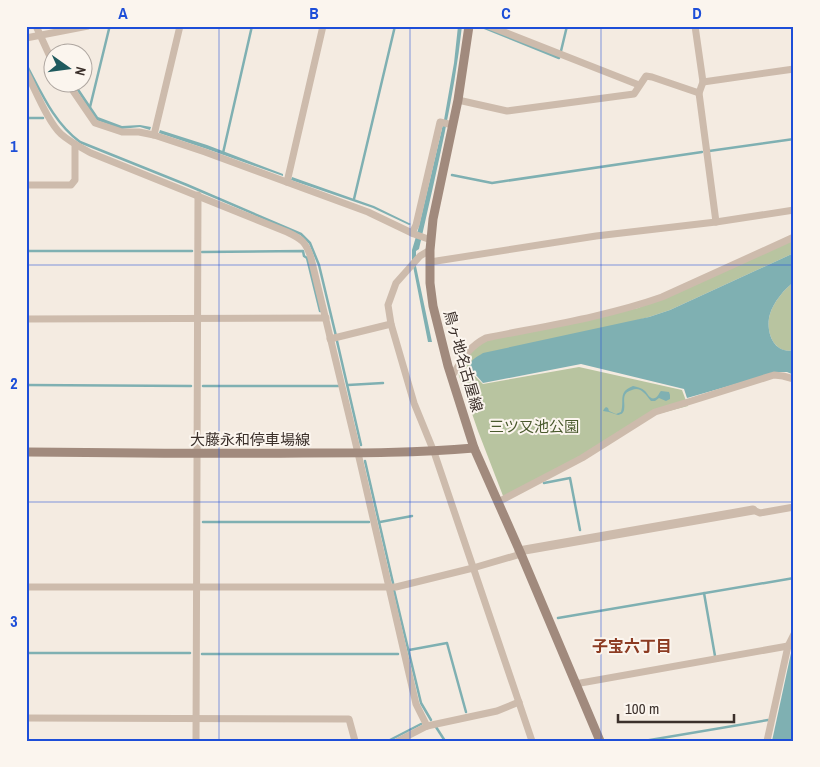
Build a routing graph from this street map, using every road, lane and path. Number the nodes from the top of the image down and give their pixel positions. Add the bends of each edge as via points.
1 (36, 26) edge
2 (88, 26) edge
3 (180, 26) edge
4 (323, 26) edge
5 (469, 26) edge
6 (489, 26) edge
7 (694, 26) edge
8 (40, 35) junction
9 (26, 38) edge
10 (43, 42) edge
11 (794, 69) edge
12 (26, 72) edge
13 (703, 82) junction
14 (639, 85) junction
15 (74, 92) edge
16 (699, 93) junction
17 (458, 100) junction
18 (448, 124) junction
19 (154, 135) junction
20 (75, 145) junction
21 (287, 182) junction
22 (26, 185) edge
23 (198, 195) junction
24 (794, 210) edge
25 (716, 222) junction
26 (413, 234) junction
27 (794, 237) edge
28 (428, 243) junction
29 (430, 262) junction
30 (26, 318) edge
31 (197, 318) junction
32 (326, 318) junction
33 (391, 324) junction
34 (330, 339) junction
35 (452, 376) junction
36 (794, 379) edge
37 (474, 448) junction
38 (26, 452) edge
39 (434, 452) junction
40 (358, 453) junction
41 (196, 454) junction
42 (498, 502) junction
43 (794, 507) edge
44 (753, 510) joint
45 (520, 553) junction
46 (473, 568) junction
47 (26, 587) edge
48 (197, 587) junction
49 (389, 587) junction
50 (794, 634) edge
51 (788, 646) junction
52 (575, 684) junction
53 (519, 702) junction
54 (26, 718) edge
55 (196, 718) junction
56 (427, 726) junction
57 (196, 741) edge
58 (355, 741) edge
59 (398, 741) edge
60 (532, 741) edge
61 (600, 741) edge
62 (767, 741) edge

1 - 8 street
2 - 8 street
3 - 19 street
4 - 21 street
5 - 17 main road, 鳥ヶ地名古屋線
6 - 14 street
7 - 13 street
8 - 9 street
8 - 10 street
11 - 13 street
12 - 20 street via 52,123
13 - 16 street
14 - 16 street via 646,76 652,76
14 - 17 street via 634,94 507,111
15 - 19 street via 95,122 122,132
16 - 25 street
17 - 18 main road, 鳥ヶ地名古屋線
18 - 26 street via 440,122
18 - 28 main road, 鳥ヶ地名古屋線
19 - 21 street
20 - 22 street via 75,180 71,185
20 - 23 street
21 - 26 street via 368,212
23 - 31 street
23 - 32 street via 299,238 311,258
24 - 25 street
25 - 29 street via 596,236
26 - 28 street
27 - 35 street via 647,303 486,338 471,348
28 - 29 main road, 鳥ヶ地名古屋線
28 - 33 street via 396,283 388,305
29 - 35 main road, 鳥ヶ地名古屋線 via 433,306
30 - 31 street
31 - 32 street
31 - 41 street
32 - 34 street
33 - 34 street
33 - 39 street via 414,403
34 - 40 street
35 - 37 main road, 鳥ヶ地名古屋線
36 - 42 street via 774,375 655,412 582,458
37 - 39 main road, 大藤永和停車場線
37 - 42 main road, 鳥ヶ地名古屋線
38 - 41 main road, 大藤永和停車場線
39 - 40 main road, 大藤永和停車場線
39 - 46 street
40 - 41 main road, 大藤永和停車場線
40 - 49 street
41 - 48 street
42 - 45 main road, 鳥ヶ地名古屋線
43 - 44 street via 760,513
44 - 45 street
45 - 46 street
45 - 52 main road, 鳥ヶ地名古屋線
46 - 49 street
46 - 53 street
47 - 48 street
48 - 49 street
48 - 55 street
49 - 56 street via 416,704
50 - 51 street
51 - 52 street
51 - 62 street
52 - 61 main road, 鳥ヶ地名古屋線
53 - 56 street via 497,711
53 - 60 street
54 - 55 street
55 - 57 street
55 - 58 street via 349,719
56 - 59 street

